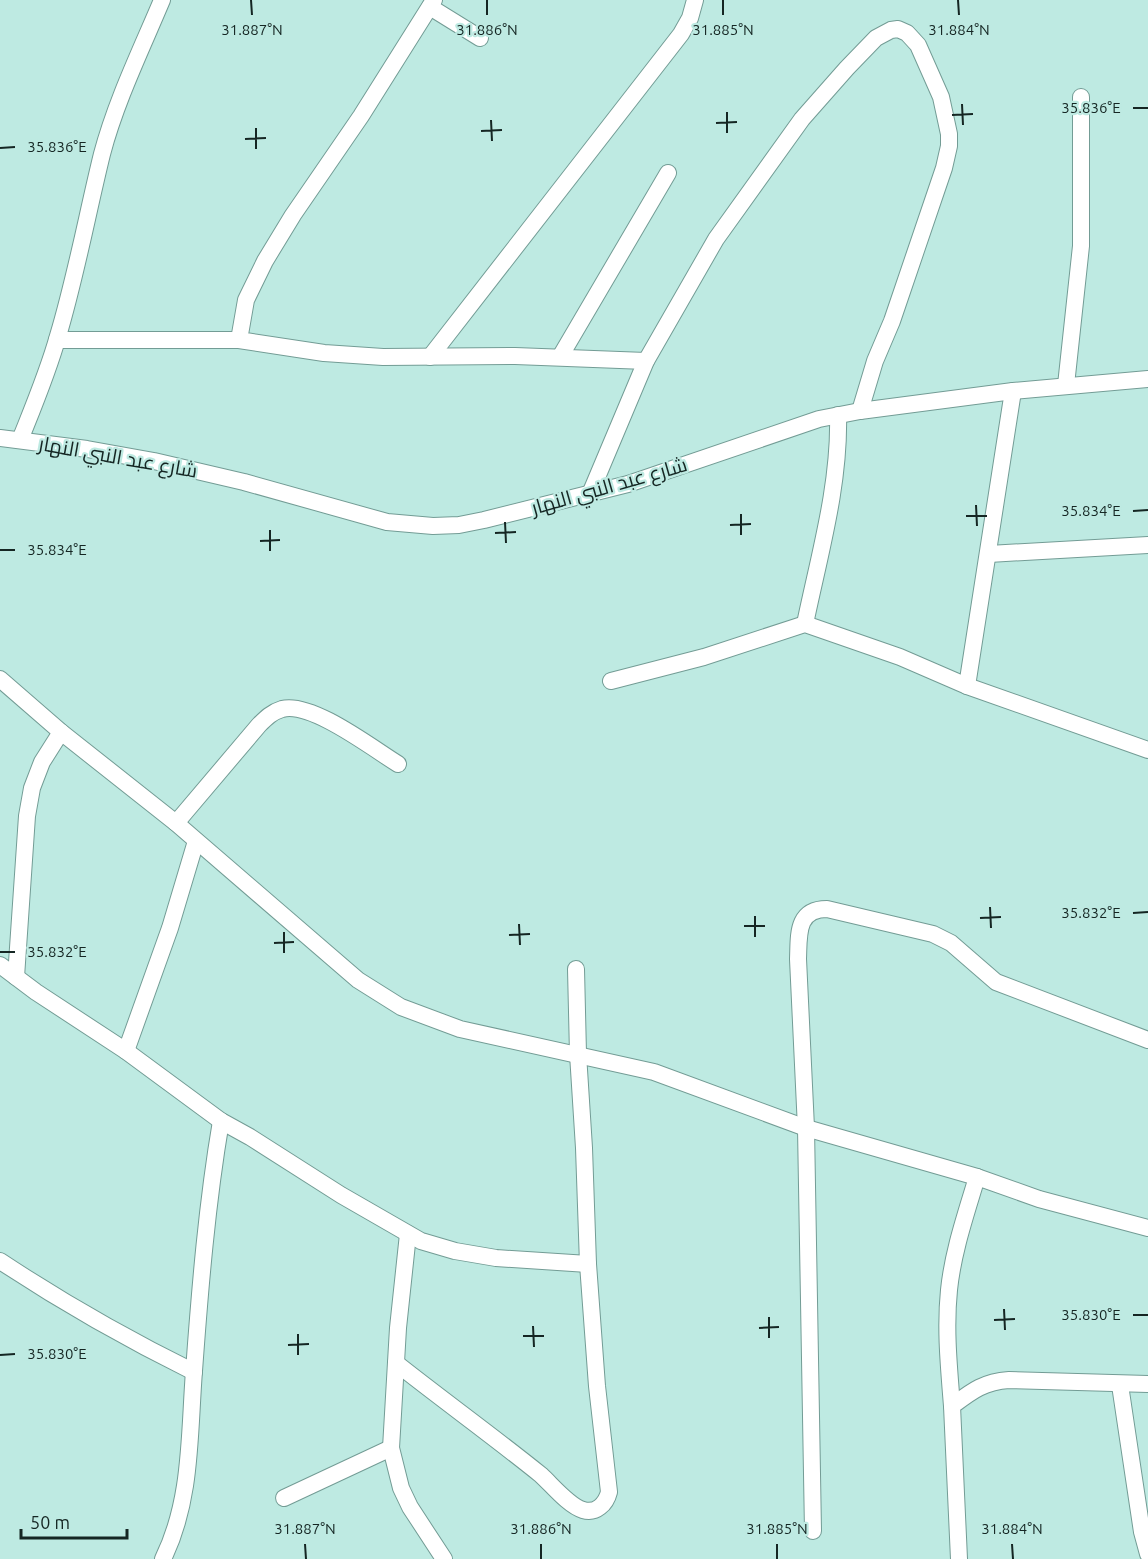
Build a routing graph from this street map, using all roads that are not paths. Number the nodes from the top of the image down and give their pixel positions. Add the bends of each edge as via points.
1 (162, 0) edge
2 (695, 0) edge
3 (432, 3) edge
4 (480, 38) dead end
5 (1081, 97) dead end
6 (668, 172) dead end
7 (57, 340) junction
8 (239, 340) junction
9 (430, 357) junction
10 (560, 357) junction
11 (646, 361) junction
12 (1148, 379) edge
13 (1066, 384) junction
14 (1013, 391) junction
15 (860, 411) junction
16 (838, 415) junction
17 (0, 438) edge
18 (20, 440) junction
19 (590, 494) junction
20 (1148, 545) edge
21 (989, 554) junction
22 (804, 624) junction
23 (0, 679) edge
24 (611, 681) dead end
25 (967, 686) junction
26 (61, 732) junction
27 (1148, 750) edge
28 (398, 764) dead end
29 (176, 823) junction
30 (196, 841) junction
31 (0, 965) edge
32 (576, 969) dead end
33 (16, 977) junction
34 (1148, 1040) edge
35 (126, 1051) junction
36 (578, 1054) junction
37 (221, 1121) junction
38 (806, 1128) junction
39 (977, 1177) junction
40 (1148, 1228) edge
41 (408, 1234) junction
42 (0, 1260) edge
43 (588, 1264) junction
44 (396, 1363) junction
45 (194, 1372) junction
46 (1148, 1384) edge
47 (1120, 1385) junction
48 (952, 1406) junction
49 (391, 1448) junction
50 (284, 1498) dead end
51 (813, 1531) dead end
52 (1148, 1554) edge
53 (163, 1559) edge
54 (444, 1559) edge
55 (959, 1559) edge

1 - 7 street via 103,153
2 - 9 street via 681,34
3 - 4 street
3 - 8 street via 265,261 246,300
5 - 13 street via 1081,246
6 - 10 street
7 - 8 street
7 - 18 street
8 - 9 street via 324,353
9 - 10 street
10 - 11 street
11 - 15 street via 716,239 802,119 876,38 898,29 918,45 941,97 949,146
11 - 19 street
12 - 13 street, شارع عبد النبي النهار
13 - 14 street, شارع عبد النبي النهار
14 - 15 street, شارع عبد النبي النهار
14 - 21 street
15 - 16 street, شارع عبد النبي النهار
16 - 19 street, شارع عبد النبي النهار
16 - 22 street via 839,440 832,489
17 - 18 street, شارع عبد النبي النهار
18 - 19 street, شارع عبد النبي النهار via 154,461 387,522 413,525 459,525
20 - 21 street
21 - 25 street
22 - 24 street via 704,657
22 - 25 street via 900,657
23 - 26 street
25 - 27 street
26 - 29 street
26 - 33 street via 42,762 32,788
28 - 29 street via 322,717 306,710 282,709 259,725
29 - 30 street
30 - 35 street
30 - 36 street via 358,980 401,1007 460,1029
31 - 33 street
32 - 36 street
33 - 35 street
34 - 38 street via 996,982 951,943 933,934 817,909 803,918 798,940
35 - 37 street
36 - 38 street via 654,1072
36 - 43 street
37 - 41 street
37 - 45 street
38 - 39 street
38 - 51 street
39 - 40 street via 1039,1199
39 - 48 street via 958,1239 949,1291 947,1337
41 - 43 street via 435,1246 475,1254
41 - 44 street
42 - 45 street via 41,1288
43 - 44 street via 609,1492 602,1507 594,1511 577,1507
44 - 49 street
45 - 53 street via 188,1474 178,1523
46 - 47 street
47 - 48 street via 991,1382
47 - 52 street
48 - 55 street
49 - 50 street
49 - 54 street via 405,1498

